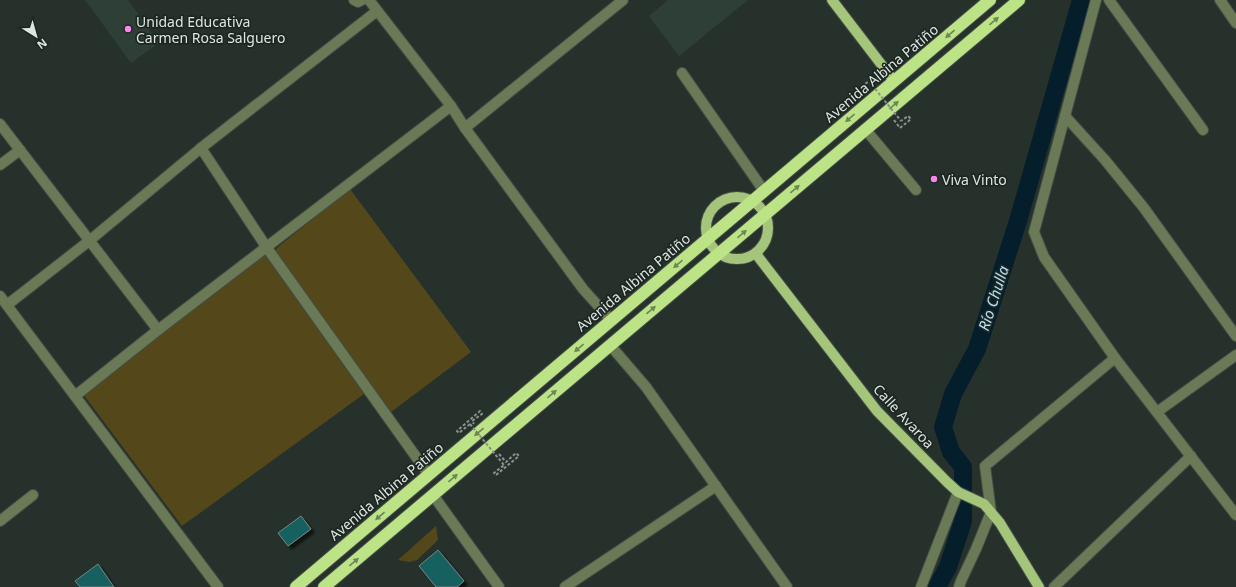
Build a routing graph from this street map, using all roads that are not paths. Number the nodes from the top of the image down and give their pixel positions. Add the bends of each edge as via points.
1 (354, 0) edge
2 (362, 0) edge
3 (368, 0) edge
4 (622, 0) edge
5 (832, 0) edge
6 (990, 0) edge
7 (1019, 0) edge
8 (1096, 0) edge
9 (1109, 0) edge
10 (1220, 0) edge
11 (377, 10) junction
12 (1236, 23) edge
13 (682, 73) dead end
14 (894, 81) junction
15 (451, 106) junction
16 (1065, 116) junction
17 (0, 124) edge
18 (465, 128) junction
19 (865, 130) junction
20 (1203, 130) dead end
21 (201, 148) junction
22 (20, 150) junction
23 (0, 165) edge
24 (916, 190) dead end
25 (764, 191) junction
26 (752, 201) junction
27 (765, 214) junction
28 (708, 238) junction
29 (89, 241) junction
30 (267, 248) junction
31 (719, 253) junction
32 (756, 254) junction
33 (0, 296) edge
34 (7, 305) junction
35 (611, 320) junction
36 (158, 330) junction
37 (1236, 336) edge
38 (610, 345) junction
39 (1236, 355) edge
40 (1115, 358) junction
41 (75, 396) junction
42 (1157, 412) junction
43 (1191, 456) junction
44 (428, 475) junction
45 (716, 486) junction
46 (958, 492) junction
47 (33, 495) dead end
48 (433, 495) junction
49 (991, 512) junction
50 (1236, 515) edge
51 (0, 521) edge
52 (218, 587) edge
53 (296, 587) edge
54 (324, 587) edge
55 (499, 587) edge
56 (565, 587) edge
57 (786, 587) edge
58 (921, 587) edge
59 (959, 587) edge
60 (1039, 587) edge
61 (1054, 587) edge

1 - 2 street
3 - 11 street
4 - 18 street
5 - 14 main road
6 -> 14 highway, Avenida Albina Patiño
19 -> 7 highway
8 - 16 street
9 - 20 street
10 - 12 street
11 - 15 street
11 - 21 street
13 - 25 street
14 -> 25 highway, Avenida Albina Patiño
15 - 18 street
15 - 30 street
16 - 37 street via 1144,208
16 - 40 street via 1034,232 1044,257
17 - 22 street
18 - 35 street via 583,289
19 - 24 street
27 -> 19 highway
21 - 29 street
21 - 30 street
22 - 23 street
22 - 29 street
25 - 26 highway, Avenida Albina Patiño
26 - 27 main road via 760,206
26 - 28 highway, Avenida Albina Patiño
26 - 28 main road via 741,197 730,197 720,201 707,216 705,233
31 -> 27 highway
27 - 32 main road via 769,231 767,240
28 - 31 main road
28 -> 35 highway, Avenida Albina Patiño
29 - 34 street
29 - 36 street
30 - 36 street
30 - 44 street
31 - 32 main road via 737,260
38 -> 31 highway
32 - 46 main road, Calle Avaroa via 877,411
33 - 34 street
34 - 41 street
35 -> 44 highway, Avenida Albina Patiño
36 - 41 street
38 - 45 street via 646,388
48 -> 38 highway
39 - 42 street
40 - 42 street
40 - 49 street via 985,466
41 - 52 street
42 - 43 street
43 - 50 street
43 - 61 street
44 -> 53 highway, Avenida Albina Patiño
45 - 56 street
45 - 57 street
46 - 49 main road, Calle Avaroa via 984,504
46 - 58 street
47 - 51 street
54 -> 48 highway
48 - 55 street
49 - 59 street
49 - 60 main road, Calle Avaroa

